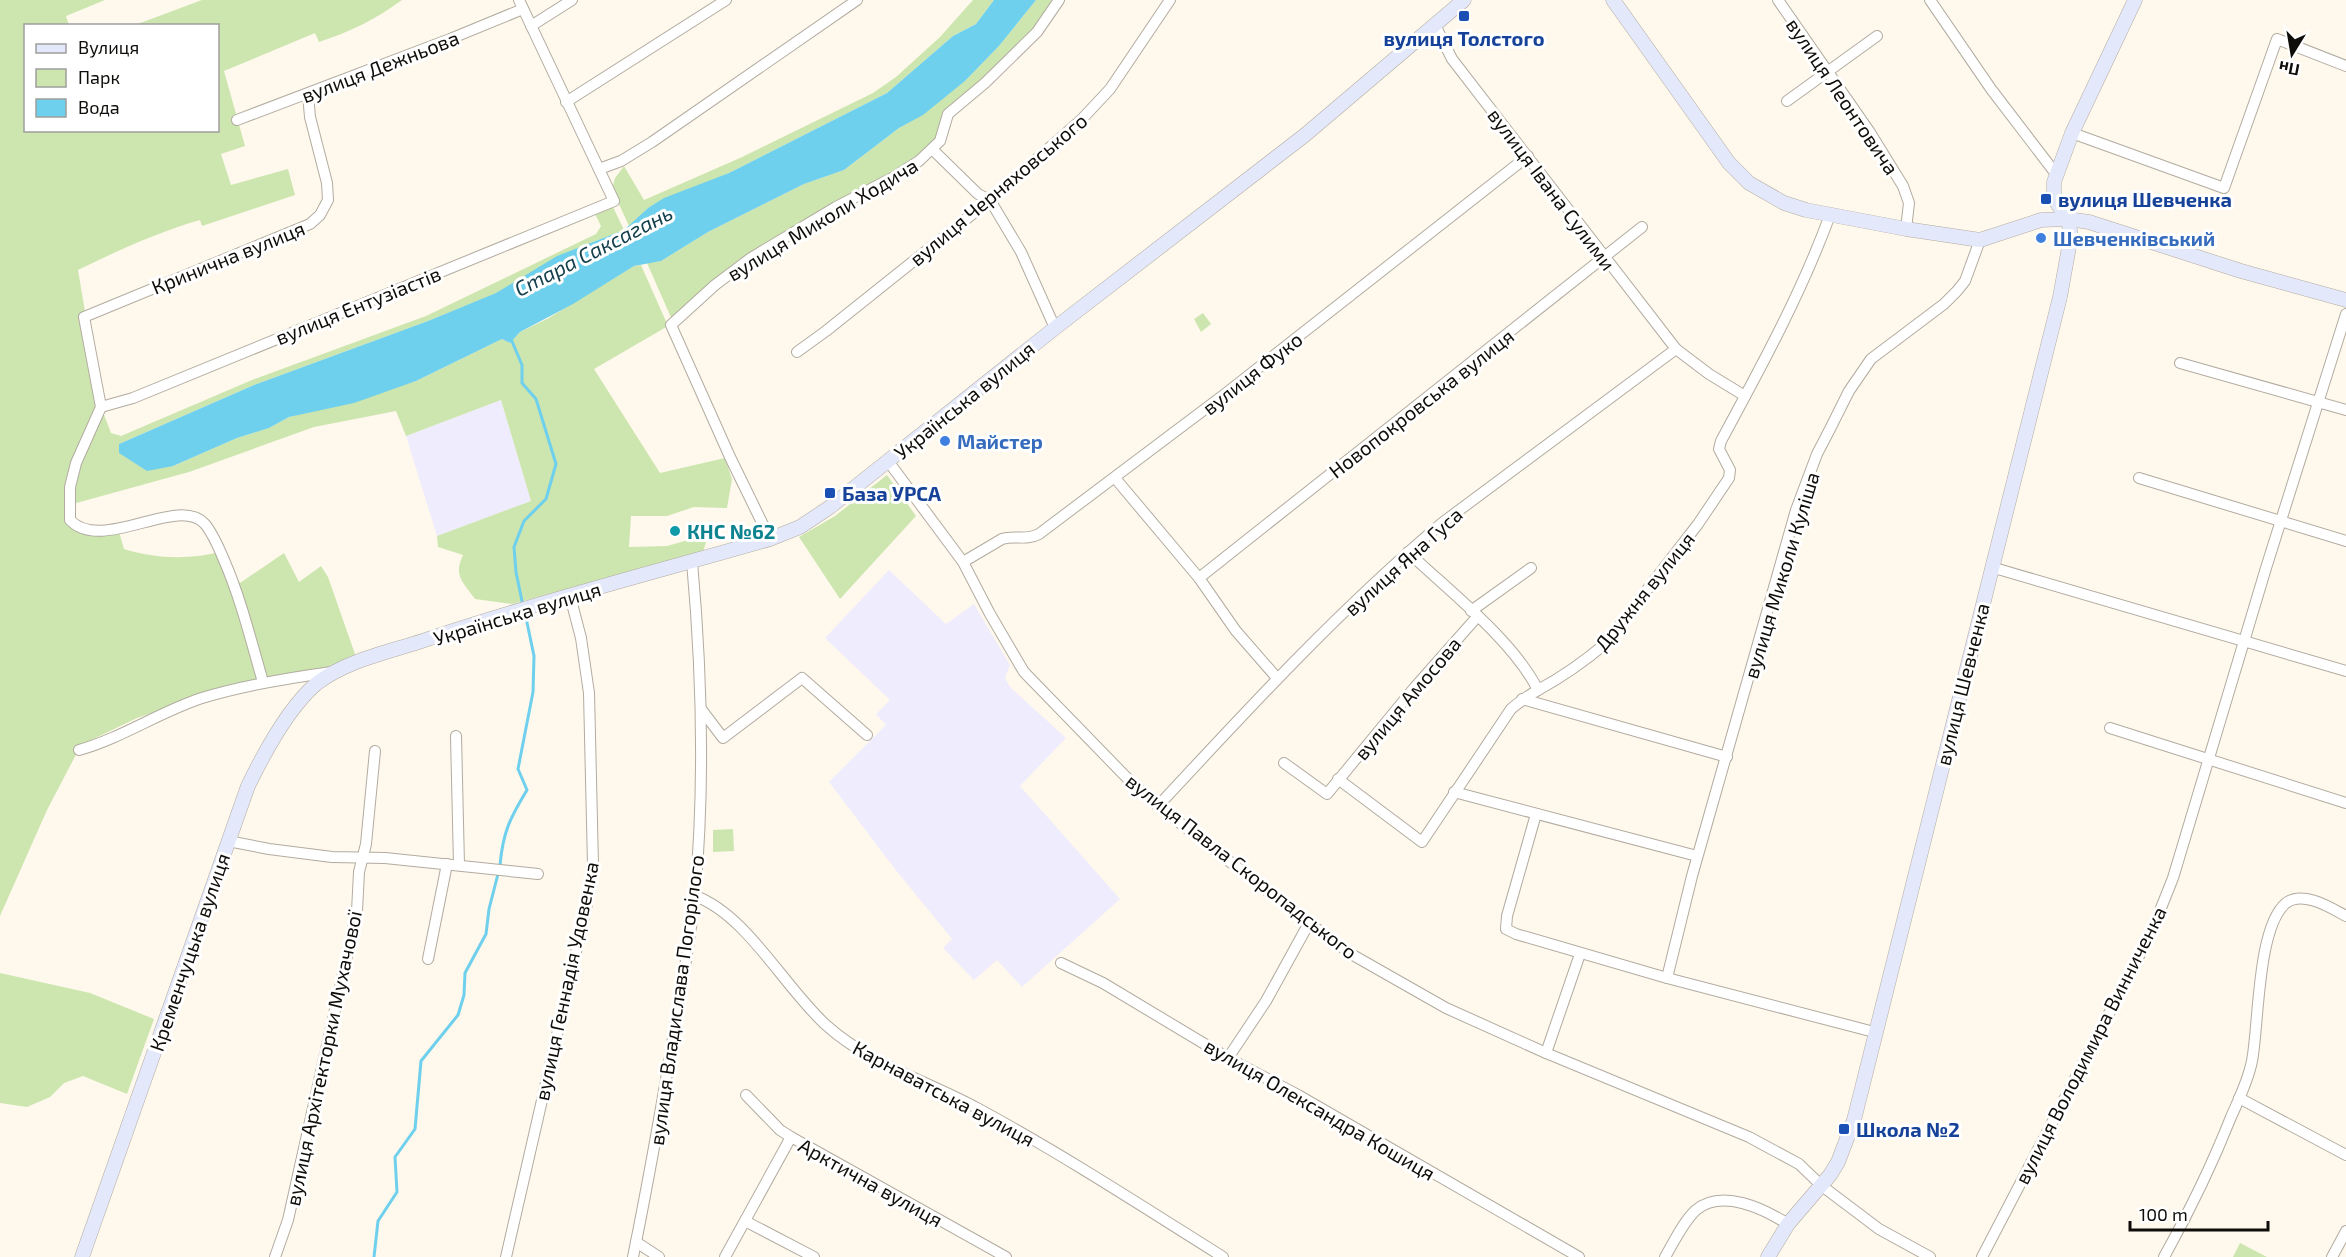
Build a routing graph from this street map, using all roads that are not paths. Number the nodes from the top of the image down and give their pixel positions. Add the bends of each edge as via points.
1 (572, 0) edge
2 (726, 0) edge
3 (857, 0) edge
4 (1059, 0) edge
5 (1170, 0) edge
6 (1464, 0) edge
7 (1613, 0) edge
8 (1778, 0) edge
9 (1930, 0) edge
10 (2135, 0) edge
11 (520, 4) edge
12 (1435, 25) junction
13 (531, 26) junction
14 (1877, 36) dead end
15 (2346, 66) edge
16 (1827, 72) junction
17 (308, 94) junction
18 (1787, 100) dead end
19 (567, 102) junction
20 (237, 120) dead end
21 (2072, 133) junction
22 (933, 150) junction
23 (1528, 156) junction
24 (599, 169) junction
25 (2056, 174) junction
26 (990, 200) junction
27 (1830, 215) junction
28 (2068, 219) junction
29 (1642, 227) dead end
30 (1906, 229) junction
31 (1980, 240) junction
32 (1605, 258) junction
33 (2346, 300) edge
34 (2346, 314) edge
35 (1055, 328) junction
36 (1676, 348) junction
37 (797, 352) dead end
38 (2180, 363) dead end
39 (1745, 396) junction
40 (2318, 401) junction
41 (101, 407) junction
42 (2346, 410) edge
43 (888, 461) junction
44 (1115, 478) junction
45 (2139, 478) dead end
46 (2281, 522) junction
47 (770, 539) junction
48 (2346, 541) edge
49 (1408, 552) junction
50 (692, 562) junction
51 (963, 562) junction
52 (1991, 567) junction
53 (1531, 568) dead end
54 (1199, 578) junction
55 (570, 596) junction
56 (1474, 614) junction
57 (2244, 642) junction
58 (337, 671) junction
59 (2346, 671) edge
60 (1277, 678) junction
61 (263, 682) junction
62 (1539, 690) junction
63 (1522, 699) junction
64 (701, 709) junction
65 (2110, 728) dead end
66 (867, 735) dead end
67 (456, 736) dead end
68 (79, 750) dead end
69 (375, 751) dead end
70 (1727, 757) junction
71 (2210, 760) junction
72 (1284, 763) dead end
73 (1338, 779) junction
74 (1454, 792) junction
75 (2346, 803) edge
76 (1158, 806) junction
77 (1536, 814) junction
78 (228, 842) junction
79 (1697, 856) junction
80 (362, 857) junction
81 (447, 864) junction
82 (459, 865) junction
83 (538, 874) dead end
84 (694, 896) junction
85 (2346, 916) edge
86 (1309, 923) junction
87 (1580, 954) junction
88 (428, 959) dead end
89 (1061, 963) dead end
90 (1667, 978) junction
91 (1874, 1032) junction
92 (1546, 1053) junction
93 (1228, 1058) junction
94 (746, 1095) dead end
95 (2239, 1098) junction
96 (791, 1137) junction
97 (2346, 1155) edge
98 (1822, 1186) junction
99 (745, 1221) junction
100 (1788, 1224) junction
101 (2346, 1231) edge
102 (636, 1242) junction
103 (82, 1257) edge
104 (275, 1257) edge
105 (507, 1257) edge
106 (633, 1257) edge
107 (659, 1257) edge
108 (725, 1257) edge
109 (814, 1257) edge
110 (1006, 1257) edge
111 (1223, 1257) edge
112 (1579, 1257) edge
113 (1665, 1257) edge
114 (1768, 1257) edge
115 (1930, 1257) edge
116 (1982, 1257) edge
117 (2164, 1257) edge
118 (2332, 1257) edge

1 - 13 street
2 - 19 street
3 - 24 street via 652,142
4 - 22 street, вулиця Миколи Ходича via 1037,32 948,114
5 - 26 street, вулиця Черняховського via 1110,89
6 - 12 street, Українська вулиця
7 - 27 street via 1739,174 1784,203
8 - 16 street, вулиця Леонтовича
9 - 25 street
10 - 21 street, вулиця Шевченка
11 - 13 street
11 - 17 street, вулиця Дежньова
12 - 23 street, вулиця Івана Сулими via 1452,58
12 - 35 street, Українська вулиця via 1305,135
13 - 19 street
14 - 16 street
15 - 21 street via 2277,39 2224,188
16 - 18 street
16 - 30 street, вулиця Леонтовича via 1903,186 1909,203
17 - 20 street, вулиця Дежньова
17 - 41 street, Кринична вулиця via 327,183 328,200 320,215 310,224 84,317
19 - 24 street
21 - 25 street, вулиця Шевченка
22 - 26 street via 978,195
22 - 47 street, вулиця Миколи Ходича via 894,177 751,258 671,325
23 - 32 street, вулиця Івана Сулими
23 - 44 street, вулиця Фуко
24 - 41 street, вулиця Ентузіастів via 614,201 133,398
25 - 28 street, вулиця Шевченка via 2054,199
26 - 35 street via 1021,252
26 - 37 street, вулиця Черняховського
27 - 30 street
27 - 39 street, Дружня вулиця via 1809,269
28 - 31 street via 2041,220
28 - 33 street via 2102,225 2241,272
28 - 52 street, вулиця Шевченка via 2071,237 2060,297
29 - 32 street, Новопокровська вулиця
30 - 31 street
31 - 70 street, вулиця Миколи Куліша via 1965,281 1944,304 1871,359 1849,391 1826,437 1796,510
32 - 36 street, вулиця Івана Сулими
32 - 54 street, Новопокровська вулиця
34 - 40 street, вулиця Володимира Винниченка
35 - 43 street, Українська вулиця
36 - 39 street
36 - 49 street, вулиця Яна Гуса
38 - 40 street
39 - 62 street, Дружня вулиця via 1721,441 1719,449 1730,470 1714,501 1606,643
40 - 42 street
40 - 46 street, вулиця Володимира Винниченка
41 - 61 street via 76,463 70,487 70,520 78,528 94,532 178,515 204,523 237,591
43 - 47 street, Українська вулиця via 816,518
43 - 51 street, вулиця Павла Скоропадського
44 - 51 street, вулиця Фуко via 1039,534 1002,539
44 - 54 street
45 - 46 street
46 - 48 street
46 - 57 street, вулиця Володимира Винниченка
47 - 50 street, Українська вулиця
49 - 56 street
49 - 60 street, вулиця Яна Гуса
50 - 55 street, Українська вулиця
50 - 64 street, вулиця Владислава Погорілого
51 - 76 street, вулиця Павла Скоропадського via 1024,672
52 - 57 street
52 - 91 street, вулиця Шевченка
53 - 56 street, вулиця Амосова
54 - 60 street via 1236,631
55 - 58 street, Українська вулиця
55 - 105 street, вулиця Геннадія Удовенка via 589,693 593,865
56 - 62 street via 1530,674
56 - 73 street, вулиця Амосова
57 - 59 street
57 - 71 street, вулиця Володимира Винниченка
58 - 61 street, Українська вулиця
58 - 78 street, Кременчуцька вулиця via 316,684 275,735 248,786
60 - 76 street, вулиця Яна Гуса
61 - 68 street, Українська вулиця via 201,699 105,743
62 - 63 street, Дружня вулиця
63 - 70 street
63 - 74 street, Дружня вулиця
64 - 66 street via 723,738 802,678
64 - 84 street, вулиця Владислава Погорілого
65 - 71 street
67 - 82 street
69 - 80 street, вулиця Архітекторки Мухачової
70 - 79 street, вулиця Миколи Куліша
71 - 75 street
71 - 116 street, вулиця Володимира Винниченка via 2173,878 2151,933
72 - 73 street, вулиця Амосова via 1327,794
73 - 74 street, Дружня вулиця via 1422,842
74 - 77 street
76 - 86 street, вулиця Павла Скоропадського
77 - 79 street
77 - 87 street via 1506,929
78 - 80 street
78 - 103 street, Кременчуцька вулиця
79 - 90 street, вулиця Миколи Куліша
80 - 81 street
80 - 104 street, вулиця Архітекторки Мухачової via 357,911 288,1220
81 - 82 street
81 - 88 street
82 - 83 street
84 - 102 street, вулиця Владислава Погорілого via 658,1130
84 - 111 street, Карнаватська вулиця via 721,909 738,924 810,1010 842,1039 1015,1129
85 - 95 street via 2301,898 2286,903 2279,913 2266,945 2252,1060
86 - 92 street, вулиця Павла Скоропадського via 1351,954 1446,1008
86 - 93 street via 1266,1001
87 - 90 street
87 - 92 street
89 - 93 street, вулиця Олександра Кошиця
90 - 91 street
91 - 98 street, вулиця Шевченка via 1847,1138 1838,1162
92 - 98 street, вулиця Павла Скоропадського via 1749,1137 1799,1164
93 - 112 street, вулиця Олександра Кошиця
94 - 96 street, Арктична вулиця
95 - 97 street
95 - 117 street
96 - 99 street
96 - 110 street, Арктична вулиця
98 - 100 street, вулиця Шевченка
98 - 115 street, вулиця Павла Скоропадського via 1878,1229
99 - 108 street
99 - 109 street
100 - 113 street via 1745,1203 1715,1201 1697,1210
100 - 114 street, вулиця Шевченка
101 - 118 street
102 - 106 street, вулиця Владислава Погорілого
102 - 107 street

